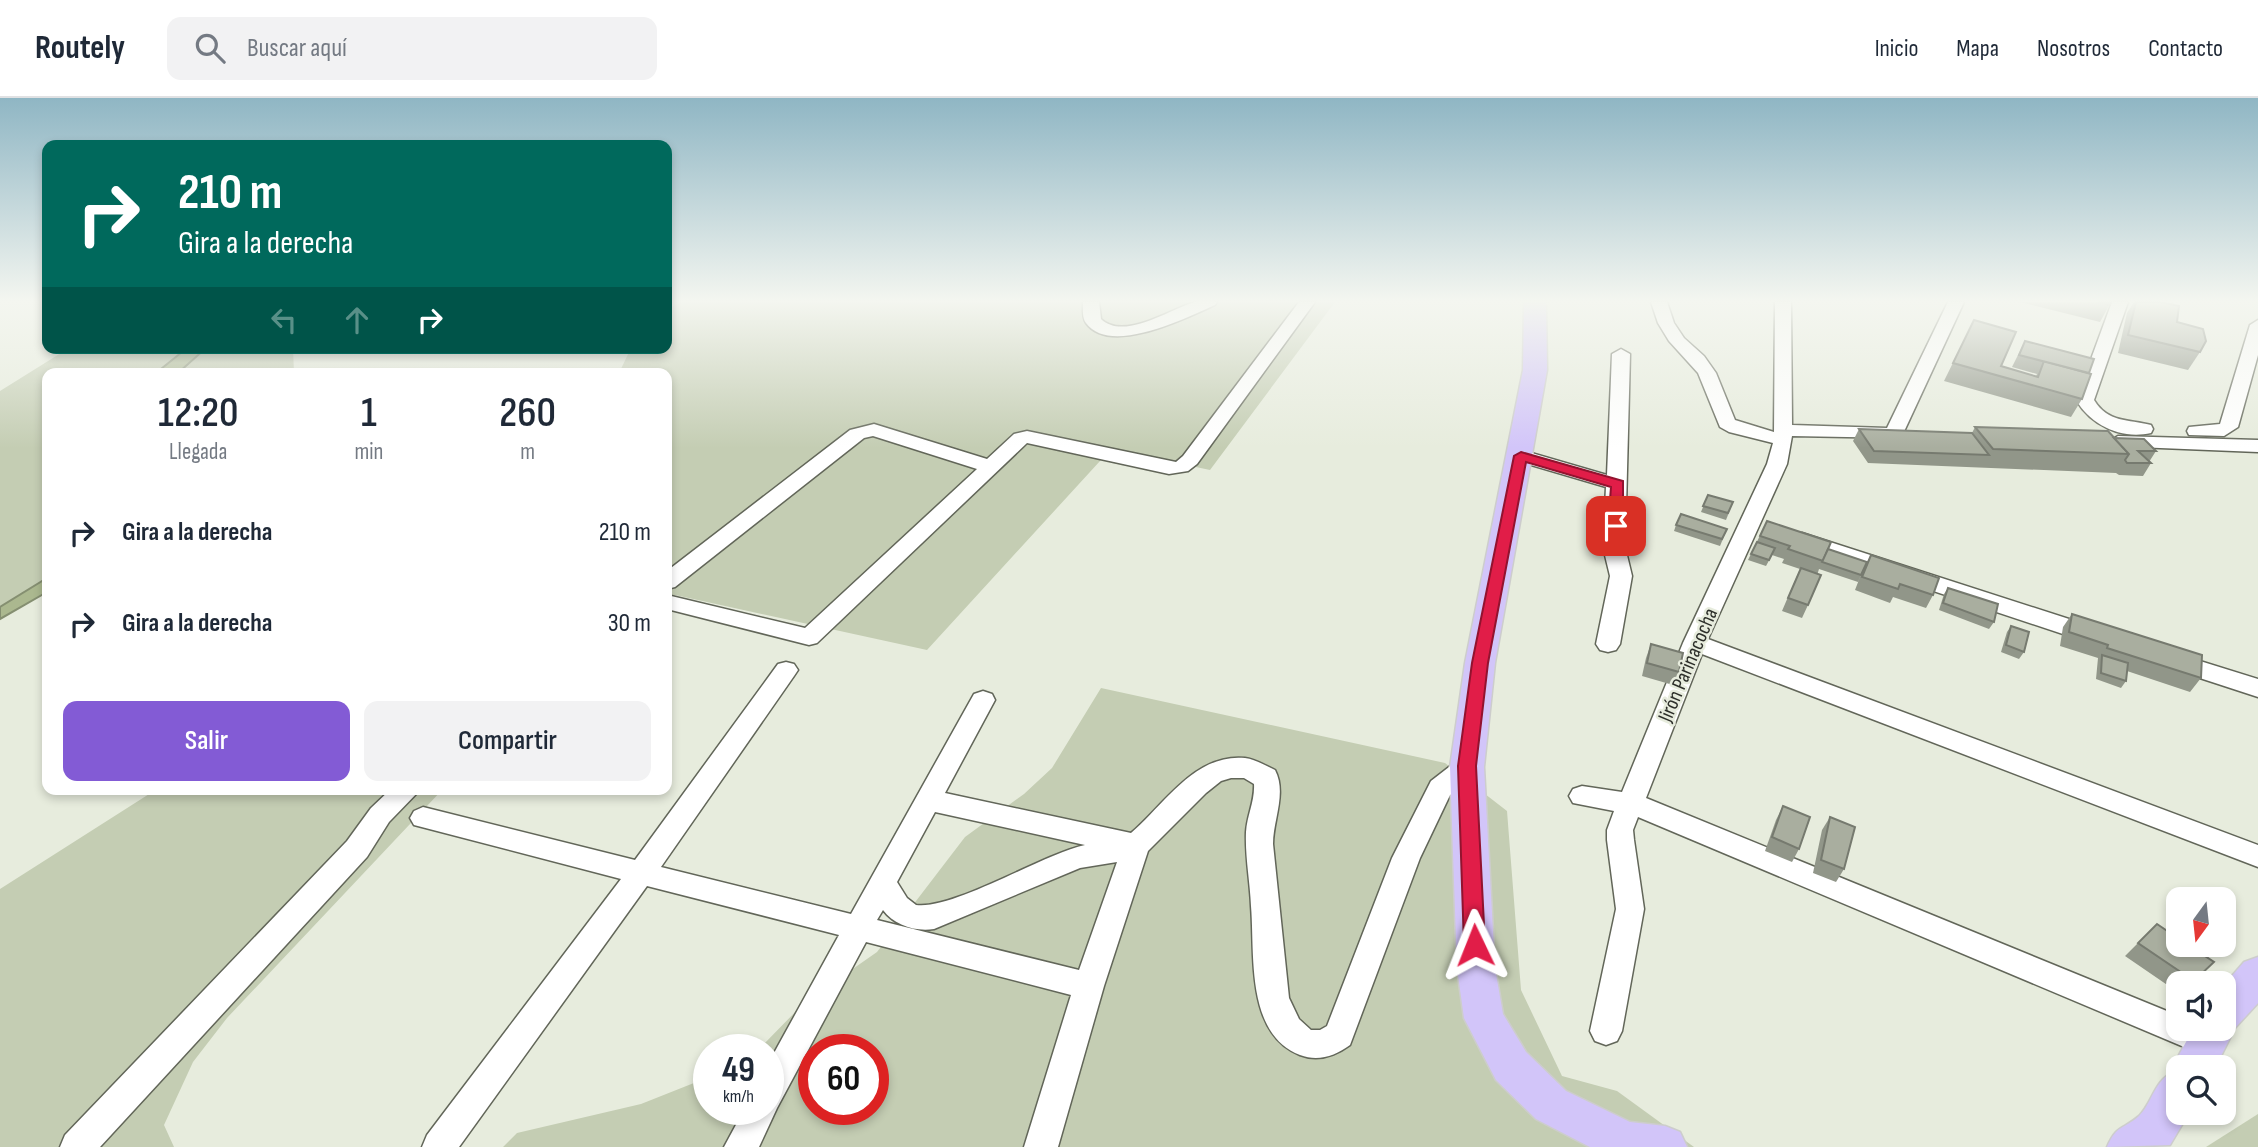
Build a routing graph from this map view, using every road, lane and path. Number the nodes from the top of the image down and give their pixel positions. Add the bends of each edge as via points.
1 (1271, 351) edge
2 (1535, 351) edge
3 (1688, 351) edge
4 (1783, 351) edge
5 (1936, 351) edge
6 (2103, 351) edge
7 (2251, 351) edge
8 (1621, 354) dead end
9 (1783, 435) junction
10 (2104, 441) edge
11 (2258, 446) edge
12 (1521, 456) junction
13 (989, 466) junction
14 (1618, 484) junction
15 (1749, 523) junction
16 (672, 578) edge
17 (672, 603) edge
18 (2115, 642) edge
19 (1695, 643) junction
20 (1608, 644) dead end
21 (2154, 655) edge
22 (786, 670) dead end
23 (2258, 688) edge
24 (983, 700) dead end
25 (1467, 766) junction
26 (402, 795) edge
27 (1582, 796) dead end
28 (928, 800) junction
29 (1631, 803) junction
30 (423, 818) dead end
31 (1136, 845) junction
32 (2258, 856) edge
33 (642, 872) junction
34 (883, 881) junction
35 (859, 927) junction
36 (2258, 974) edge
37 (1089, 986) junction
38 (2236, 1003) edge
39 (2166, 1020) edge
40 (1606, 1031) dead end
41 (784, 1066) edge
42 (2166, 1112) edge
43 (753, 1125) edge
44 (77, 1147) edge
45 (439, 1147) edge
46 (741, 1147) edge
47 (1041, 1147) edge
48 (1665, 1147) edge
49 (2129, 1147) edge

1 - 13 street via 1181,467 1027,438 1014,442
2 - 12 main road
3 - 9 street via 1707,373 1727,423
4 - 9 street, Jirón Parinacocha
5 - 9 street via 1901,434
6 - 7 street via 2085,400 2090,412 2127,429 2208,431 2230,427
8 - 14 street
9 - 15 street, Jirón Parinacocha via 1777,464
10 - 11 street
12 - 14 street
12 - 25 main road via 1480,663
13 - 16 street via 874,430 857,434
13 - 17 street via 810,638
14 - 20 street via 1614,547 1621,576
15 - 18 street
15 - 19 street, Jirón Parinacocha
19 - 29 street, Jirón Parinacocha
19 - 32 street
21 - 23 street
22 - 33 street
24 - 28 street
25 - 31 street via 1440,788 1406,858 1339,1035 1327,1044 1302,1042 1286,1030 1273,995 1260,825 1269,794 1266,777 1254,768 1236,766 1211,773
25 - 48 main road via 1476,968 1483,1018 1511,1066 1551,1105 1627,1143
26 - 44 street via 380,815 357,849
27 - 29 street
28 - 31 street
28 - 34 street
29 - 39 street
29 - 40 street, Jirón Parinacocha via 1619,841 1632,891
30 - 33 street
31 - 34 street via 1077,858 949,912 923,918 902,912 891,901
31 - 37 street
33 - 35 street
33 - 45 street
34 - 35 street
35 - 37 street
35 - 41 street
36 - 38 main road
37 - 47 street
42 - 49 main road via 2155,1130
43 - 46 street

